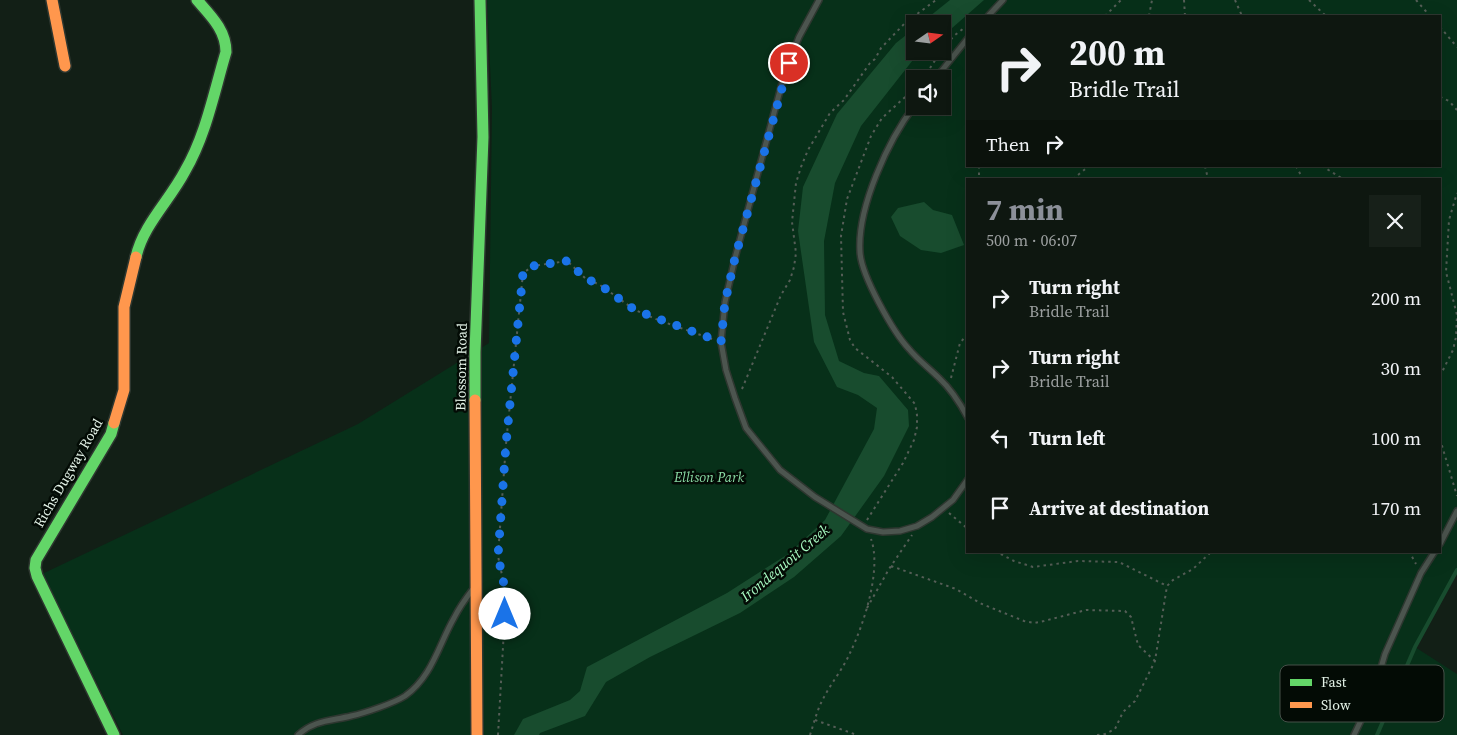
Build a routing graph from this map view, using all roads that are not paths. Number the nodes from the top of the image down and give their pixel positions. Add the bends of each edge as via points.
1 (52, 0) edge
2 (197, 0) edge
3 (480, 0) edge
4 (819, 0) edge
5 (1004, 0) edge
6 (989, 15) edge
7 (966, 40) edge
8 (65, 66) dead end
9 (942, 70) edge
10 (907, 115) edge
11 (966, 414) edge
12 (966, 481) edge
13 (1457, 511) edge
14 (1441, 542) edge
15 (1434, 553) edge
16 (477, 582) junction
17 (1382, 665) edge
18 (1360, 722) edge
19 (114, 735) edge
20 (298, 735) edge
21 (477, 735) edge
22 (1354, 735) edge

1 - 8 street
2 - 19 street, Richs Dugway Road via 222,31 226,52 193,156 138,248 122,319 124,390 111,434 36,560 35,568
3 - 16 street, Blossom Road via 483,127 475,352
4 - 12 lane via 799,37 779,93 725,302 721,342 736,403 746,428 780,470 815,497 867,529 900,531 917,526 953,500
5 - 6 lane
7 - 9 lane
10 - 11 lane via 867,199 860,253 868,283 908,348 949,388
13 - 14 lane
15 - 17 lane via 1421,573
16 - 20 lane via 453,619 434,661 416,687 404,697 351,716 318,722
16 - 21 street, Blossom Road
18 - 22 lane

